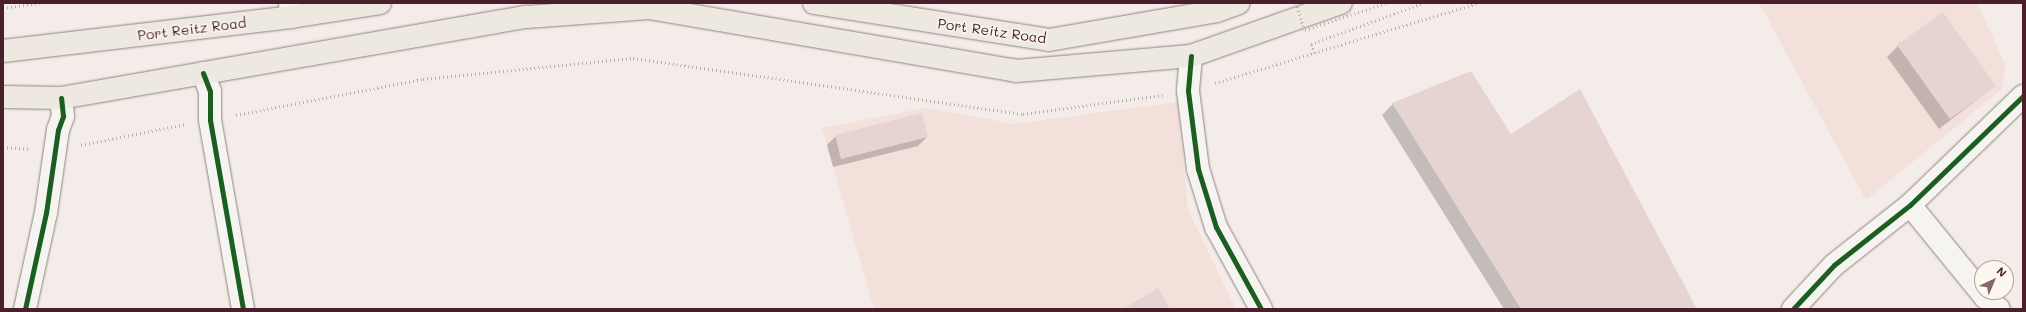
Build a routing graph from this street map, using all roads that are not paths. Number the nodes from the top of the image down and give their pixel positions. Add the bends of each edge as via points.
1 (380, 3) edge
2 (814, 3) edge
3 (1239, 3) edge
4 (1340, 3) edge
5 (291, 10) edge
6 (3, 51) edge
7 (1190, 56) junction
8 (203, 73) junction
9 (2023, 96) edge
10 (3, 97) edge
11 (61, 98) junction
12 (1910, 205) junction
13 (25, 309) edge
14 (243, 309) edge
15 (1261, 309) edge
16 (1793, 309) edge
17 (1999, 309) edge

1 - 5 main road, Port Reitz Road
2 - 3 main road, Port Reitz Road via 1049,40 1217,11
4 - 7 main road
5 - 6 main road, Port Reitz Road
7 - 8 main road via 1016,71 649,8 527,17
7 - 15 street via 1188,91 1198,169 1216,227
8 - 11 main road
8 - 14 street via 210,91 210,120
9 - 12 street
10 - 11 main road
11 - 13 street via 63,116 54,151 46,213
12 - 16 street via 1834,265
12 - 17 street via 1985,297

